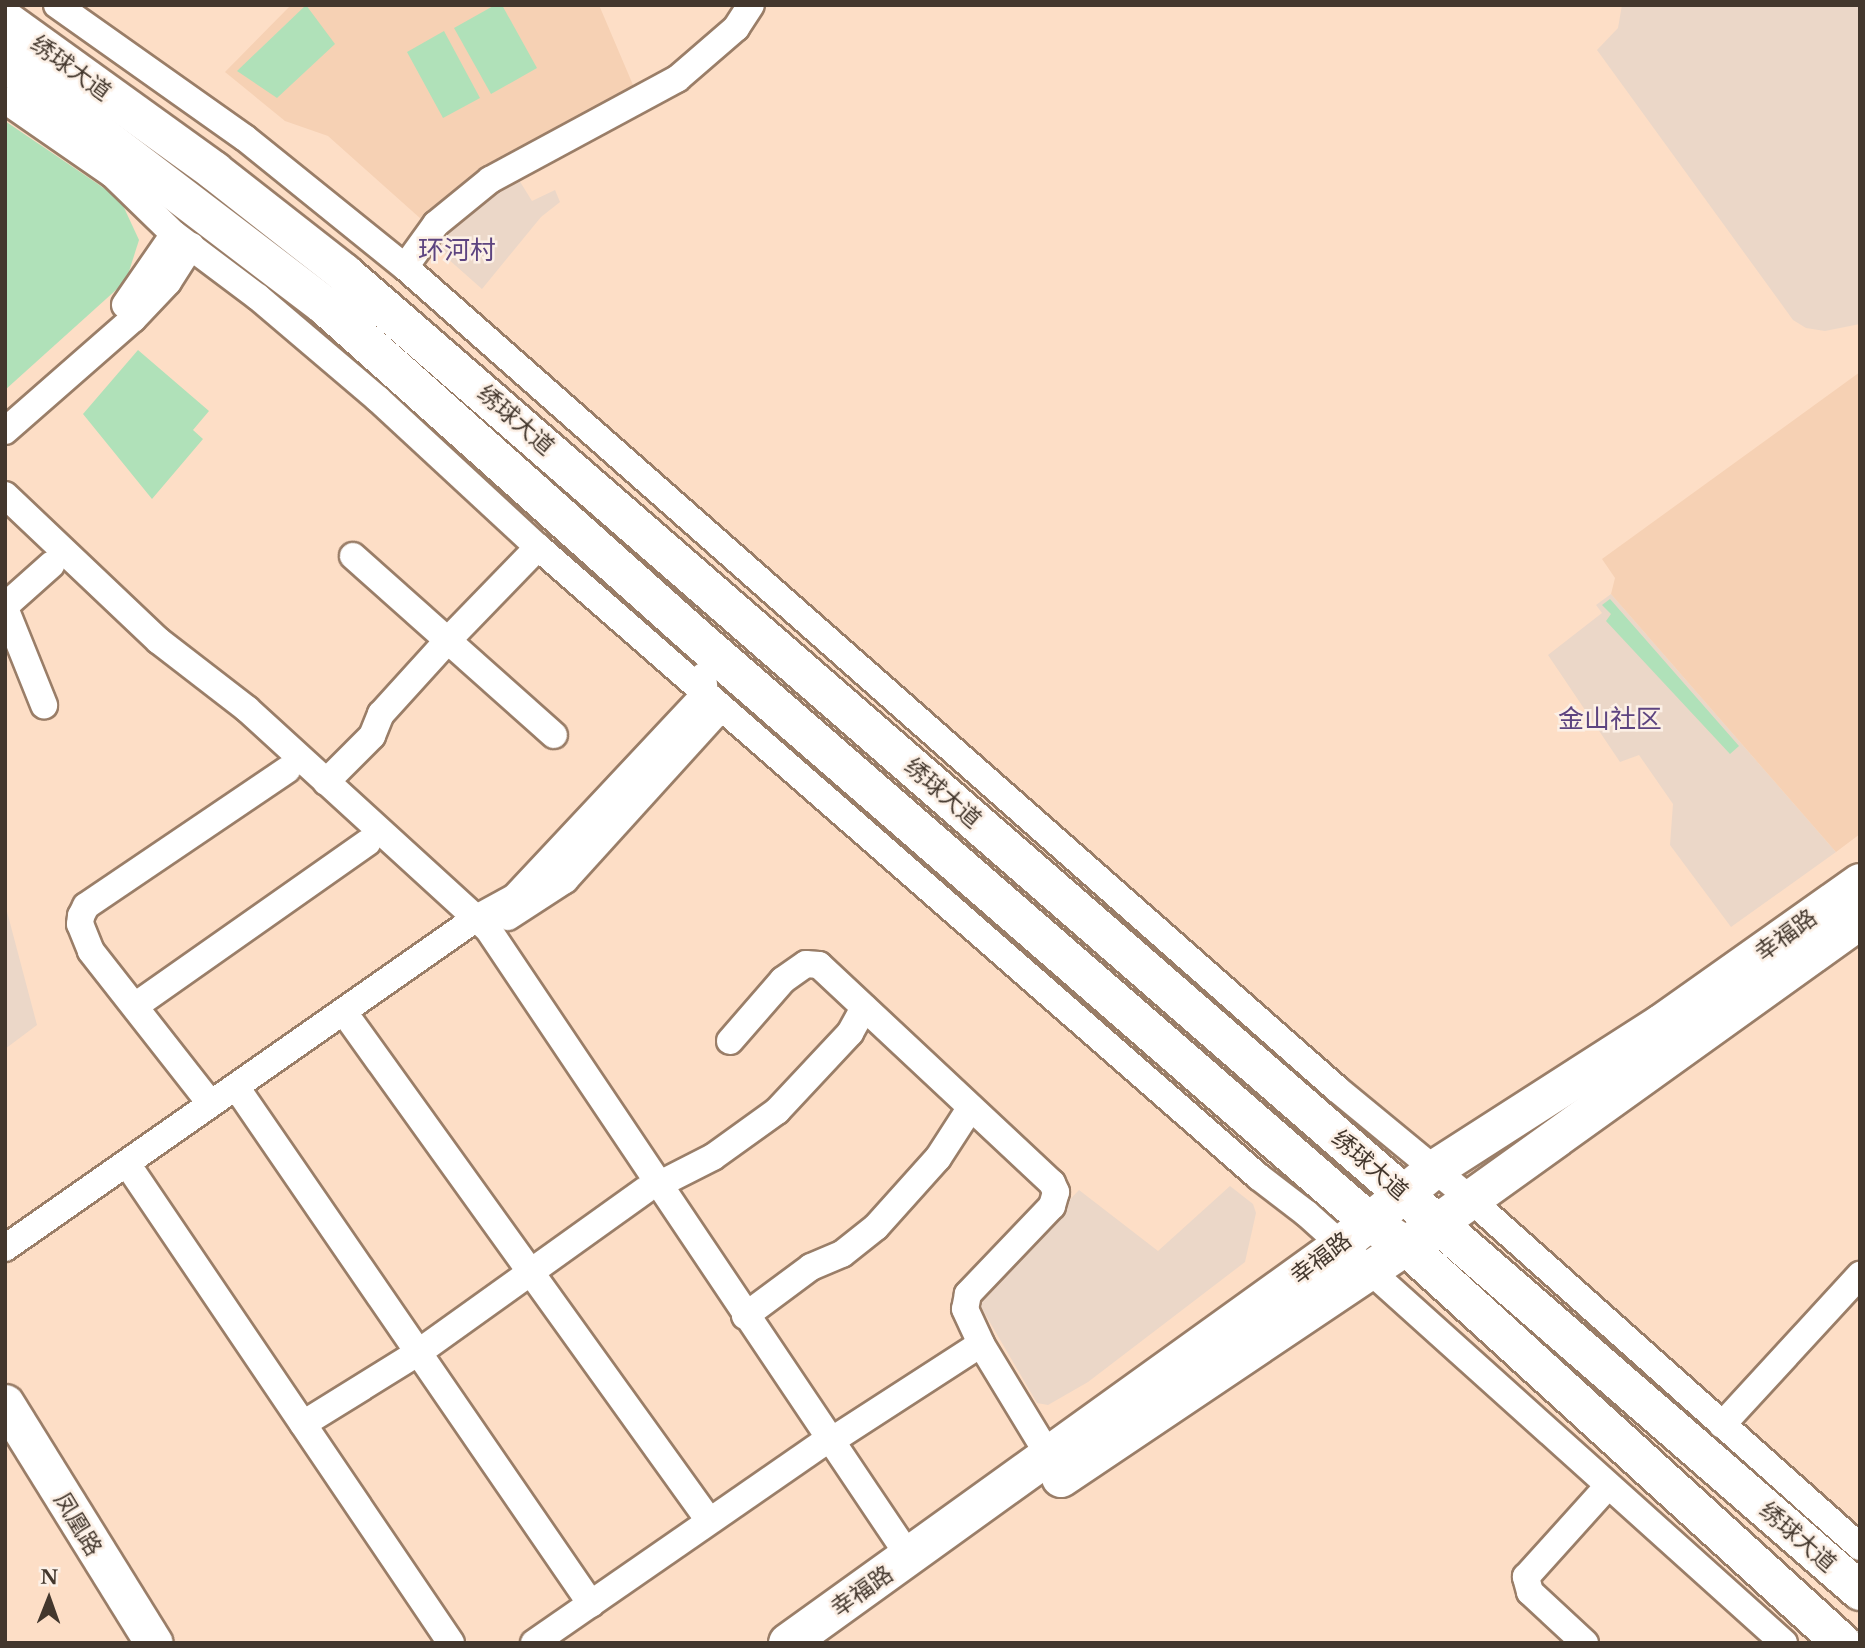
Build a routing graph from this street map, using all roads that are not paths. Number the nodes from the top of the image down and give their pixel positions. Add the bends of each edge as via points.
1 (58, 5) edge
2 (751, 5) edge
3 (5, 20) edge
4 (5, 62) edge
5 (5, 100) edge
6 (183, 240) junction
7 (405, 267) junction
8 (414, 383) junction
9 (5, 411) edge
10 (5, 431) edge
11 (431, 447) junction
12 (647, 480) junction
13 (5, 495) edge
14 (551, 507) junction
15 (5, 521) edge
16 (646, 534) junction
17 (538, 547) junction
18 (354, 556) dead end
19 (51, 565) junction
20 (562, 568) junction
21 (5, 607) edge
22 (449, 639) junction
23 (699, 640) junction
24 (713, 701) junction
25 (44, 705) dead end
26 (554, 735) dead end
27 (946, 744) junction
28 (287, 770) junction
29 (326, 782) junction
30 (939, 789) junction
31 (902, 814) junction
32 (367, 844) junction
33 (904, 863) junction
34 (1860, 883) edge
35 (1139, 912) junction
36 (1860, 920) edge
37 (474, 928) junction
38 (1071, 961) junction
39 (1143, 967) junction
40 (135, 1006) junction
41 (864, 1008) junction
42 (352, 1022) junction
43 (1086, 1025) junction
44 (730, 1041) dead end
45 (243, 1097) junction
46 (209, 1103) junction
47 (1359, 1106) junction
48 (969, 1110) junction
49 (1356, 1153) junction
50 (1435, 1169) junction
51 (134, 1174) junction
52 (651, 1188) junction
53 (1402, 1193) junction
54 (1469, 1198) junction
55 (1437, 1223) junction
56 (1359, 1246) junction
57 (1406, 1246) junction
58 (5, 1248) edge
59 (5, 1269) edge
60 (1860, 1275) edge
61 (530, 1276) junction
62 (746, 1316) junction
63 (981, 1344) junction
64 (419, 1352) junction
65 (5, 1403) edge
66 (1715, 1419) junction
67 (303, 1424) junction
68 (5, 1438) edge
69 (827, 1442) junction
70 (1626, 1446) junction
71 (1049, 1456) junction
72 (1722, 1470) junction
73 (1606, 1487) junction
74 (1641, 1517) junction
75 (708, 1519) junction
76 (1860, 1547) edge
77 (905, 1562) junction
78 (1860, 1591) edge
79 (591, 1604) junction
80 (130, 1643) edge
81 (154, 1643) edge
82 (451, 1643) edge
83 (534, 1643) edge
84 (788, 1643) edge
85 (828, 1643) edge
86 (1585, 1643) edge
87 (1784, 1643) edge
88 (1842, 1643) edge

1 - 7 street via 245,138
2 - 7 street via 736,28 677,79 491,180 436,224
3 - 16 main road, 绣球大道 via 308,243
4 - 8 main road, 绣球大道 via 213,216
5 - 6 street via 112,174
6 - 9 street via 120,312
6 - 10 street via 168,282 133,320
6 - 11 street via 258,297
7 - 12 street
8 - 11 street
8 - 14 main road, 绣球大道
11 - 17 street
12 - 16 street
12 - 27 street
13 - 29 street via 159,641 247,709
14 - 20 street
14 - 23 main road, 绣球大道
15 - 19 street
16 - 30 main road, 绣球大道
17 - 20 street
17 - 22 street
18 - 22 street
19 - 21 street
19 - 28 street via 234,718
20 - 24 street
21 - 25 street
22 - 26 street
22 - 29 street via 381,714 372,736
23 - 24 street
23 - 31 main road, 绣球大道
24 - 33 street
24 - 37 street via 515,897
27 - 30 street
27 - 35 street
28 - 32 street
28 - 40 street via 86,906 79,924 92,951
29 - 37 street
30 - 39 main road, 绣球大道
31 - 33 street
31 - 38 main road, 绣球大道
32 - 37 street
32 - 40 street
33 - 43 street
34 - 50 main road, 幸福路 via 1661,1024
35 - 39 street
35 - 47 street
36 - 54 main road, 幸福路
37 - 42 street
37 - 46 street
37 - 52 street
38 - 43 street
38 - 56 main road, 绣球大道
39 - 49 main road, 绣球大道
40 - 46 street
41 - 44 street via 825,969 806,964 783,980
41 - 48 street
41 - 52 street via 850,1033 777,1111 713,1157
42 - 45 street
42 - 61 street
43 - 56 street
45 - 51 street
45 - 64 street
46 - 58 street
47 - 49 street
47 - 50 street
48 - 62 street via 937,1158 876,1227 842,1255 811,1267
48 - 63 street via 1047,1177 1056,1192 1052,1206 968,1294 965,1309
49 - 53 main road, 绣球大道
50 - 53 main road, 幸福路
50 - 54 street
51 - 59 street
51 - 67 street
52 - 61 street
52 - 62 street
52 - 69 street
53 - 55 main road, 绣球大道
53 - 56 main road, 幸福路
54 - 55 main road, 幸福路
54 - 66 street
55 - 57 main road, 幸福路
55 - 72 main road, 绣球大道
56 - 57 main road, 绣球大道
56 - 71 main road, 幸福路
56 - 73 street
56 - 85 main road, 幸福路
57 - 70 main road, 绣球大道
60 - 66 street
61 - 64 street
61 - 75 street
62 - 69 street
63 - 69 street
63 - 71 street
64 - 67 street
64 - 79 street
65 - 81 main road, 凤凰路
66 - 72 street
66 - 76 street
67 - 82 street
68 - 80 main road, 凤凰路
69 - 75 street
69 - 77 street
70 - 74 street
70 - 88 main road, 绣球大道
71 - 77 main road, 幸福路
72 - 78 main road, 绣球大道
73 - 74 street
73 - 86 street via 1526,1577 1530,1592
74 - 87 street
75 - 79 street
77 - 84 main road, 幸福路
79 - 83 street

